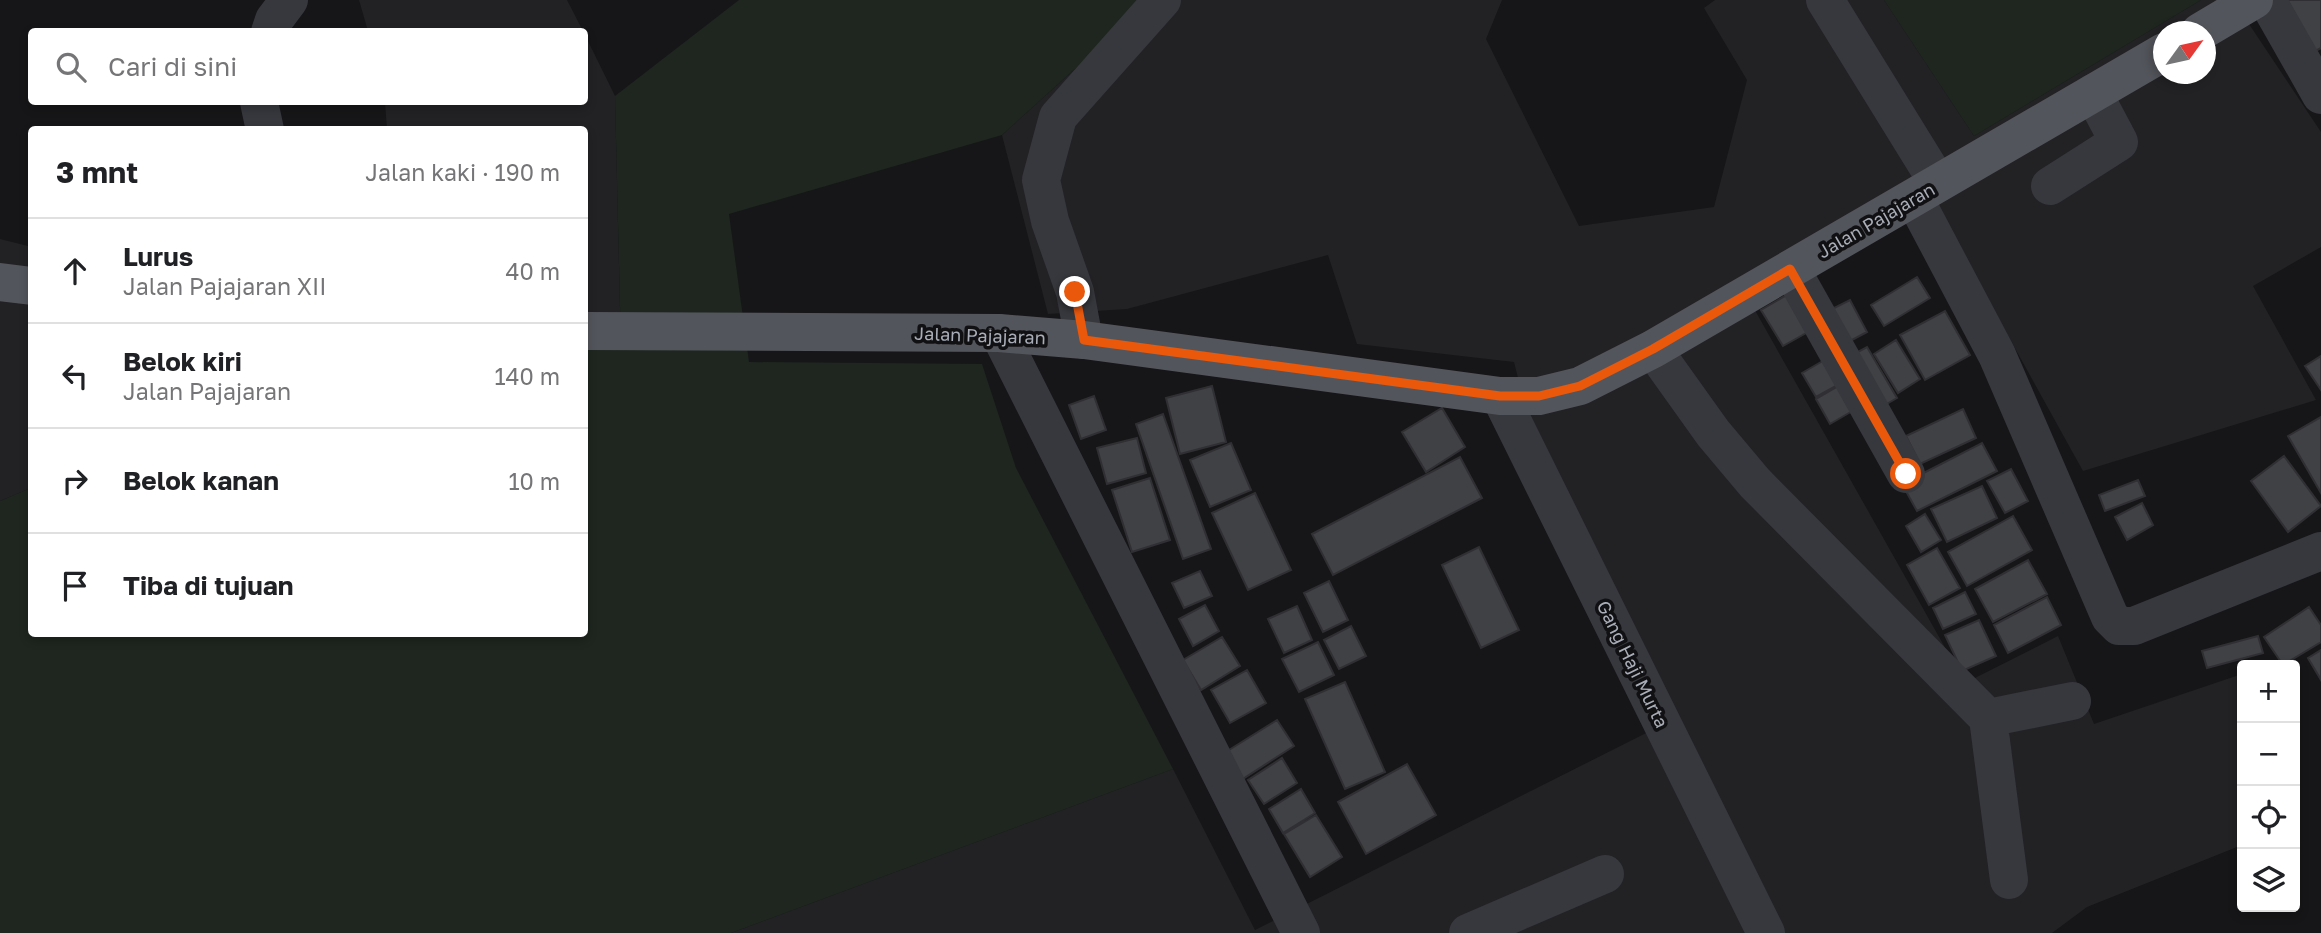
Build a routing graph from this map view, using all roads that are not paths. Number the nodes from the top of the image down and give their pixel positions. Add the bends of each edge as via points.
1 (289, 0) edge
2 (1163, 0) edge
3 (1825, 0) edge
4 (2254, 0) edge
5 (2267, 0) edge
6 (2216, 23) edge
7 (271, 28) edge
8 (2153, 58) edge
9 (2093, 93) junction
10 (2321, 95) edge
11 (260, 105) edge
12 (264, 126) edge
13 (2050, 186) dead end
14 (1926, 191) junction
15 (1790, 269) junction
16 (0, 282) edge
17 (28, 286) edge
18 (588, 331) edge
19 (999, 334) junction
20 (1084, 340) junction
21 (1653, 349) junction
22 (1500, 396) junction
23 (1906, 474) dead end
24 (2321, 551) edge
25 (2072, 701) dead end
26 (1988, 718) junction
27 (1605, 874) dead end
28 (2009, 880) dead end
29 (1301, 933) edge
30 (1468, 933) edge
31 (1766, 933) edge

1 - 7 street
2 - 20 street via 1058,117 1041,180 1075,292
3 - 14 street
4 - 6 main road
5 - 10 street
8 - 9 main road, Jalan Pajajaran
9 - 13 street via 2119,142
9 - 14 main road, Jalan Pajajaran
11 - 12 street
14 - 15 main road, Jalan Pajajaran
14 - 24 street via 2110,617 2119,626 2134,626
15 - 21 main road, Jalan Pajajaran
15 - 23 street
16 - 17 main road
18 - 19 main road, Jalan Pajajaran
19 - 20 main road, Jalan Pajajaran
19 - 29 street
20 - 22 main road, Jalan Pajajaran
21 - 22 main road, Jalan Pajajaran via 1580,386 1539,396
21 - 26 street via 1755,483
22 - 31 street, Gang Haji Murta
25 - 26 street
26 - 28 street
27 - 30 street

